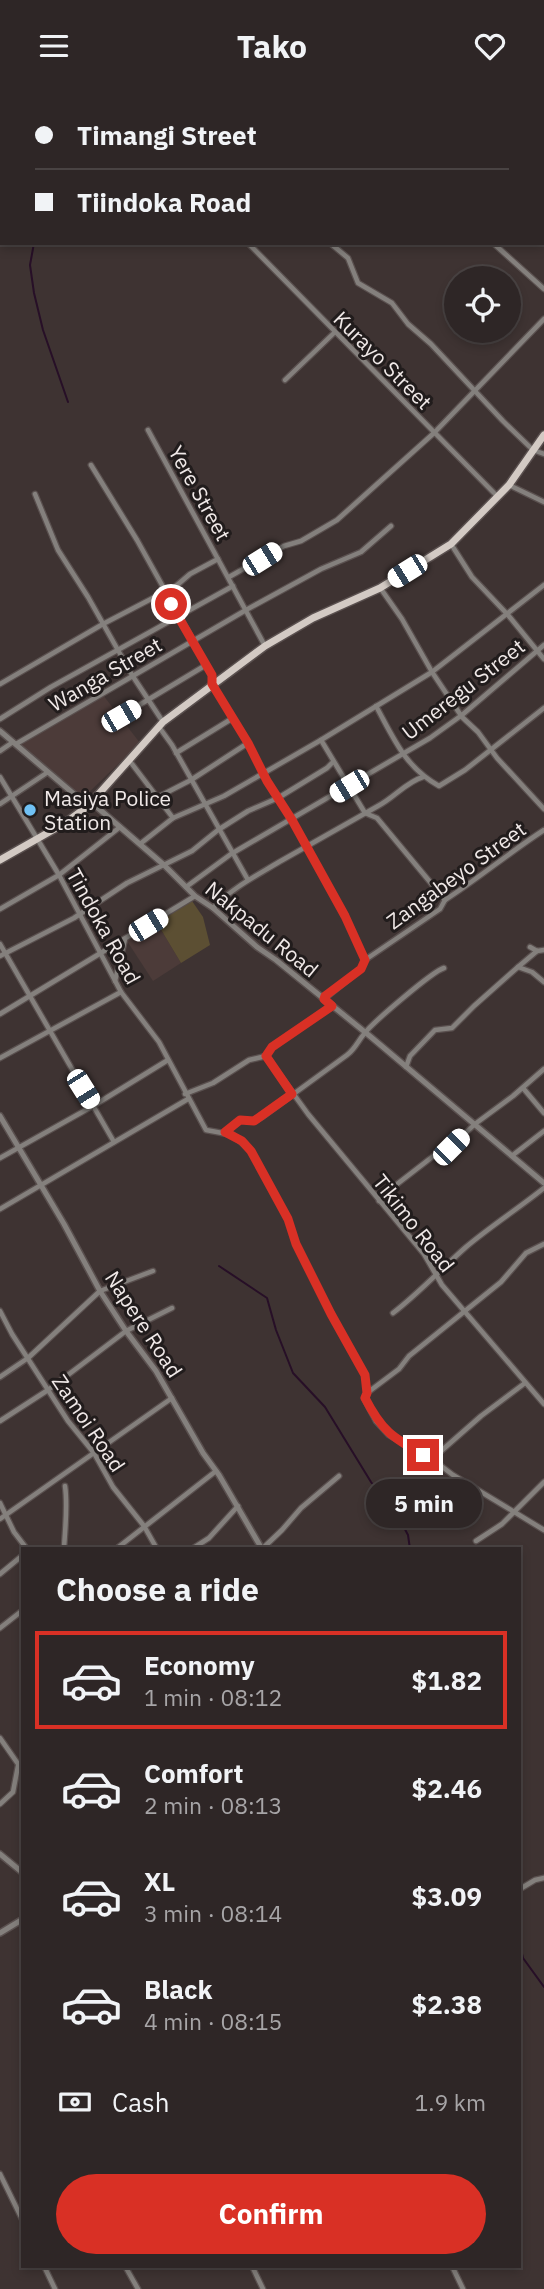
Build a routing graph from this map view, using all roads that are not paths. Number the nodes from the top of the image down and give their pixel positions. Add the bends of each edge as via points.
1 (250, 245) edge
2 (332, 245) edge
3 (495, 245) edge
4 (544, 289) edge
5 (544, 319) edge
6 (335, 332) junction
7 (285, 380) dead end
8 (474, 393) junction
9 (148, 430) dead end
10 (434, 433) junction
11 (544, 435) edge
12 (533, 450) junction
13 (544, 454) edge
14 (90, 465) dead end
15 (509, 485) junction
16 (35, 494) dead end
17 (498, 497) junction
18 (544, 502) edge
19 (391, 526) dead end
20 (451, 544) junction
21 (218, 559) junction
22 (229, 577) junction
23 (544, 585) edge
24 (233, 586) junction
25 (380, 588) junction
26 (164, 592) junction
27 (246, 610) junction
28 (508, 615) junction
29 (178, 616) junction
30 (103, 624) junction
31 (192, 642) junction
32 (544, 645) edge
33 (265, 646) junction
34 (117, 650) junction
35 (538, 650) junction
36 (544, 659) edge
37 (206, 665) junction
38 (432, 672) junction
39 (132, 675) junction
40 (0, 684) edge
41 (212, 684) junction
42 (148, 700) junction
43 (376, 706) junction
44 (544, 708) edge
45 (461, 715) junction
46 (121, 716) dead end
47 (233, 718) junction
48 (0, 719) edge
49 (161, 724) junction
50 (0, 731) edge
51 (321, 740) junction
52 (14, 743) junction
53 (248, 743) junction
54 (491, 750) junction
55 (0, 751) edge
56 (176, 753) junction
57 (404, 756) junction
58 (128, 759) junction
59 (333, 762) junction
60 (48, 772) junction
61 (263, 772) junction
62 (424, 777) junction
63 (0, 778) edge
64 (191, 780) junction
65 (349, 786) junction
66 (11, 796) junction
67 (158, 797) junction
68 (278, 798) junction
69 (0, 804) edge
70 (89, 804) junction
71 (204, 805) junction
72 (544, 809) edge
73 (365, 813) junction
74 (173, 818) junction
75 (292, 820) junction
76 (120, 827) junction
77 (218, 830) junction
78 (544, 830) edge
79 (36, 839) junction
80 (140, 844) junction
81 (306, 845) junction
82 (233, 854) junction
83 (0, 860) edge
84 (164, 865) junction
85 (59, 875) junction
86 (248, 880) junction
87 (186, 887) junction
88 (195, 896) junction
89 (445, 900) junction
90 (213, 908) junction
91 (0, 909) edge
92 (79, 913) junction
93 (125, 938) junction
94 (0, 944) edge
95 (544, 950) edge
96 (100, 953) junction
97 (3, 954) edge
98 (365, 960) junction
99 (519, 967) junction
100 (444, 968) dead end
101 (115, 981) junction
102 (544, 982) edge
103 (121, 992) junction
104 (28, 995) junction
105 (324, 999) junction
106 (332, 1006) junction
107 (0, 1014) edge
108 (51, 1031) junction
109 (365, 1033) junction
110 (266, 1056) junction
111 (410, 1056) junction
112 (0, 1058) edge
113 (168, 1060) junction
114 (398, 1061) junction
115 (405, 1067) junction
116 (544, 1069) edge
117 (523, 1088) junction
118 (292, 1094) junction
119 (186, 1096) junction
120 (93, 1106) junction
121 (544, 1113) edge
122 (0, 1116) edge
123 (475, 1124) junction
124 (544, 1131) edge
125 (225, 1132) junction
126 (114, 1142) junction
127 (19, 1147) junction
128 (513, 1155) junction
129 (0, 1158) edge
130 (41, 1185) junction
131 (544, 1186) edge
132 (379, 1201) junction
133 (0, 1209) edge
134 (544, 1244) edge
135 (153, 1271) dead end
136 (435, 1275) junction
137 (100, 1291) junction
138 (172, 1308) dead end
139 (0, 1311) edge
140 (465, 1311) junction
141 (393, 1313) dead end
142 (126, 1331) junction
143 (28, 1358) junction
144 (0, 1377) edge
145 (525, 1383) junction
146 (48, 1390) junction
147 (367, 1393) junction
148 (172, 1398) junction
149 (544, 1405) edge
150 (0, 1421) edge
151 (94, 1453) junction
152 (432, 1459) junction
153 (216, 1471) junction
154 (339, 1476) dead end
155 (544, 1482) edge
156 (65, 1486) dead end
157 (0, 1503) edge
158 (237, 1506) junction
159 (514, 1512) junction
160 (7, 1515) junction
161 (0, 1519) edge
162 (144, 1526) junction
163 (544, 1530) edge
164 (476, 1541) dead end
165 (25, 1547) edge
166 (64, 1547) edge
167 (118, 1547) edge
168 (156, 1547) edge
169 (195, 1547) edge
170 (261, 1547) edge
171 (264, 1547) edge
172 (21, 1557) edge
173 (0, 1574) edge
174 (21, 1612) edge
175 (0, 1628) edge
176 (0, 1738) edge
177 (18, 1766) junction
178 (21, 1769) edge
179 (0, 1804) edge
180 (0, 1854) edge
181 (21, 1871) edge
182 (544, 1878) edge
183 (521, 1888) edge
184 (21, 1920) edge
185 (0, 1933) edge
186 (0, 2174) edge
187 (21, 2217) edge
188 (45, 2268) edge
189 (126, 2268) edge
190 (252, 2268) edge
191 (453, 2268) edge
192 (55, 2289) edge
193 (138, 2289) edge
194 (263, 2289) edge
195 (463, 2289) edge

1 - 6 street, Kurayo Street
2 - 8 street via 348,258 358,283 391,303
3 - 4 street
5 - 8 street
6 - 7 street
6 - 10 street, Kurayo Street
8 - 10 street
8 - 12 street
9 - 21 street, Yere Street
10 - 17 street, Kurayo Street
10 - 22 street via 337,520
11 - 12 main road
12 - 13 street
12 - 15 main road
14 - 26 street
15 - 17 main road
15 - 18 street
16 - 30 street via 58,550
17 - 20 main road
19 - 27 street, Wanga Street via 361,552
20 - 25 main road
20 - 28 street via 472,577
21 - 22 street, Yere Street
21 - 26 street
22 - 24 street, Yere Street
23 - 28 street
24 - 27 street, Yere Street
24 - 29 street
25 - 33 main road
25 - 38 street
26 - 29 street
26 - 30 street
27 - 31 street, Wanga Street
27 - 33 street, Yere Street
28 - 35 street
28 - 38 street
29 - 31 street
29 - 34 street
30 - 34 street
30 - 40 street
31 - 37 street
31 - 39 street, Wanga Street
32 - 35 street, Umeregu Street
33 - 41 main road
34 - 39 street
34 - 48 street
35 - 36 street
35 - 45 street, Umeregu Street
37 - 41 street
37 - 42 street
38 - 43 street
38 - 45 street
39 - 42 street
39 - 52 street, Wanga Street
41 - 47 street
41 - 49 main road
42 - 46 street
42 - 49 street
43 - 51 street
43 - 57 street
44 - 54 street
45 - 54 street
45 - 57 street, Umeregu Street
47 - 53 street
47 - 56 street
49 - 56 street
49 - 58 main road
50 - 52 street, Nakpadu Road
51 - 59 street
51 - 61 street
52 - 55 street, Wanga Street
52 - 60 street, Nakpadu Road
53 - 61 street
53 - 64 street
54 - 62 street via 439,786
54 - 72 street
56 - 64 street
57 - 62 street
57 - 65 street, Umeregu Street
58 - 67 street
58 - 70 main road
59 - 65 street
59 - 68 street
60 - 66 street
60 - 70 street, Nakpadu Road
61 - 68 street
61 - 71 street
62 - 73 street
63 - 66 street, Tindoka Road
64 - 67 street
64 - 71 street
65 - 73 street
65 - 75 street, Umeregu Street
66 - 69 street
66 - 79 street, Tindoka Road
67 - 74 street
68 - 75 street
68 - 77 street
70 - 76 street, Nakpadu Road
70 - 79 main road
71 - 74 street
71 - 77 street
73 - 81 street
73 - 89 street via 377,818
74 - 80 street
75 - 81 street
75 - 82 street, Umeregu Street
76 - 80 street, Nakpadu Road
76 - 85 street
77 - 82 street
77 - 84 street
78 - 89 street, Zangabeyo Street
79 - 83 main road
79 - 85 street, Tindoka Road
80 - 84 street, Nakpadu Road
81 - 86 street
81 - 98 street
82 - 86 street
82 - 87 street, Umeregu Street
84 - 87 street, Nakpadu Road
84 - 92 street
85 - 91 street
85 - 92 street, Tindoka Road
86 - 90 street
87 - 88 street, Nakpadu Road
88 - 90 street, Nakpadu Road
88 - 93 street
89 - 98 street, Zangabeyo Street via 440,909
90 - 105 street, Nakpadu Road
92 - 96 street, Tindoka Road
92 - 97 street
93 - 96 street
93 - 101 street
94 - 97 street
95 - 99 street via 530,950
96 - 101 street, Tindoka Road
96 - 104 street
97 - 104 street
98 - 105 street, Zangabeyo Street via 361,969
99 - 102 street
99 - 111 street via 452,1028 435,1030
100 - 109 street via 436,970
101 - 103 street, Tindoka Road
103 - 108 street
103 - 113 street, Tindoka Road
104 - 107 street
104 - 108 street
105 - 106 street, Nakpadu Road
106 - 109 street, Nakpadu Road
106 - 110 street via 272,1047
108 - 112 street
108 - 120 street
109 - 114 street, Nakpadu Road
109 - 118 street via 348,1055
110 - 118 street, Tikimo Road
110 - 119 street via 249,1060
111 - 114 street
111 - 115 street
113 - 119 street, Tindoka Road
113 - 120 street
114 - 115 street, Nakpadu Road
115 - 123 street, Nakpadu Road
116 - 117 street
117 - 121 street
117 - 123 street
118 - 125 street via 262,1117 240,1120
118 - 132 street, Tikimo Road
119 - 125 street, Tindoka Road via 206,1130
119 - 126 street
120 - 126 street
120 - 127 street
122 - 127 street, Napere Road
123 - 128 street, Nakpadu Road
123 - 132 street
124 - 128 street
125 - 147 street via 251,1151 288,1219 296,1244 365,1375
126 - 130 street
127 - 129 street
127 - 130 street, Napere Road
128 - 131 street, Nakpadu Road
130 - 133 street
130 - 137 street, Napere Road
131 - 136 street
132 - 136 street, Tikimo Road via 424,1254
134 - 140 street via 526,1253 501,1282
135 - 137 street
136 - 140 street, Tikimo Road
136 - 141 street
137 - 142 street, Napere Road
137 - 143 street
138 - 142 street
139 - 143 street, Zamoi Road
140 - 145 street, Tikimo Road
140 - 147 street
142 - 146 street
142 - 148 street, Napere Road
143 - 144 street
143 - 146 street, Zamoi Road
145 - 149 street, Tikimo Road
145 - 152 street
146 - 150 street
146 - 151 street, Zamoi Road
147 - 152 street via 376,1421 388,1435
148 - 151 street
148 - 153 street, Napere Road
151 - 160 street
151 - 162 street, Zamoi Road via 113,1487
152 - 159 street
153 - 158 street, Napere Road
153 - 162 street
154 - 171 street via 301,1507
155 - 159 street
156 - 166 street
157 - 160 street
158 - 169 street
158 - 170 street, Napere Road
159 - 163 street
159 - 164 street
160 - 161 street
160 - 165 street
162 - 167 street
162 - 168 street, Zamoi Road
172 - 173 street
174 - 175 street
176 - 177 street
177 - 178 street
177 - 179 street via 13,1792
180 - 181 street
182 - 183 street
184 - 185 street
186 - 187 street
188 - 192 street
189 - 193 street
190 - 194 street
191 - 195 street

